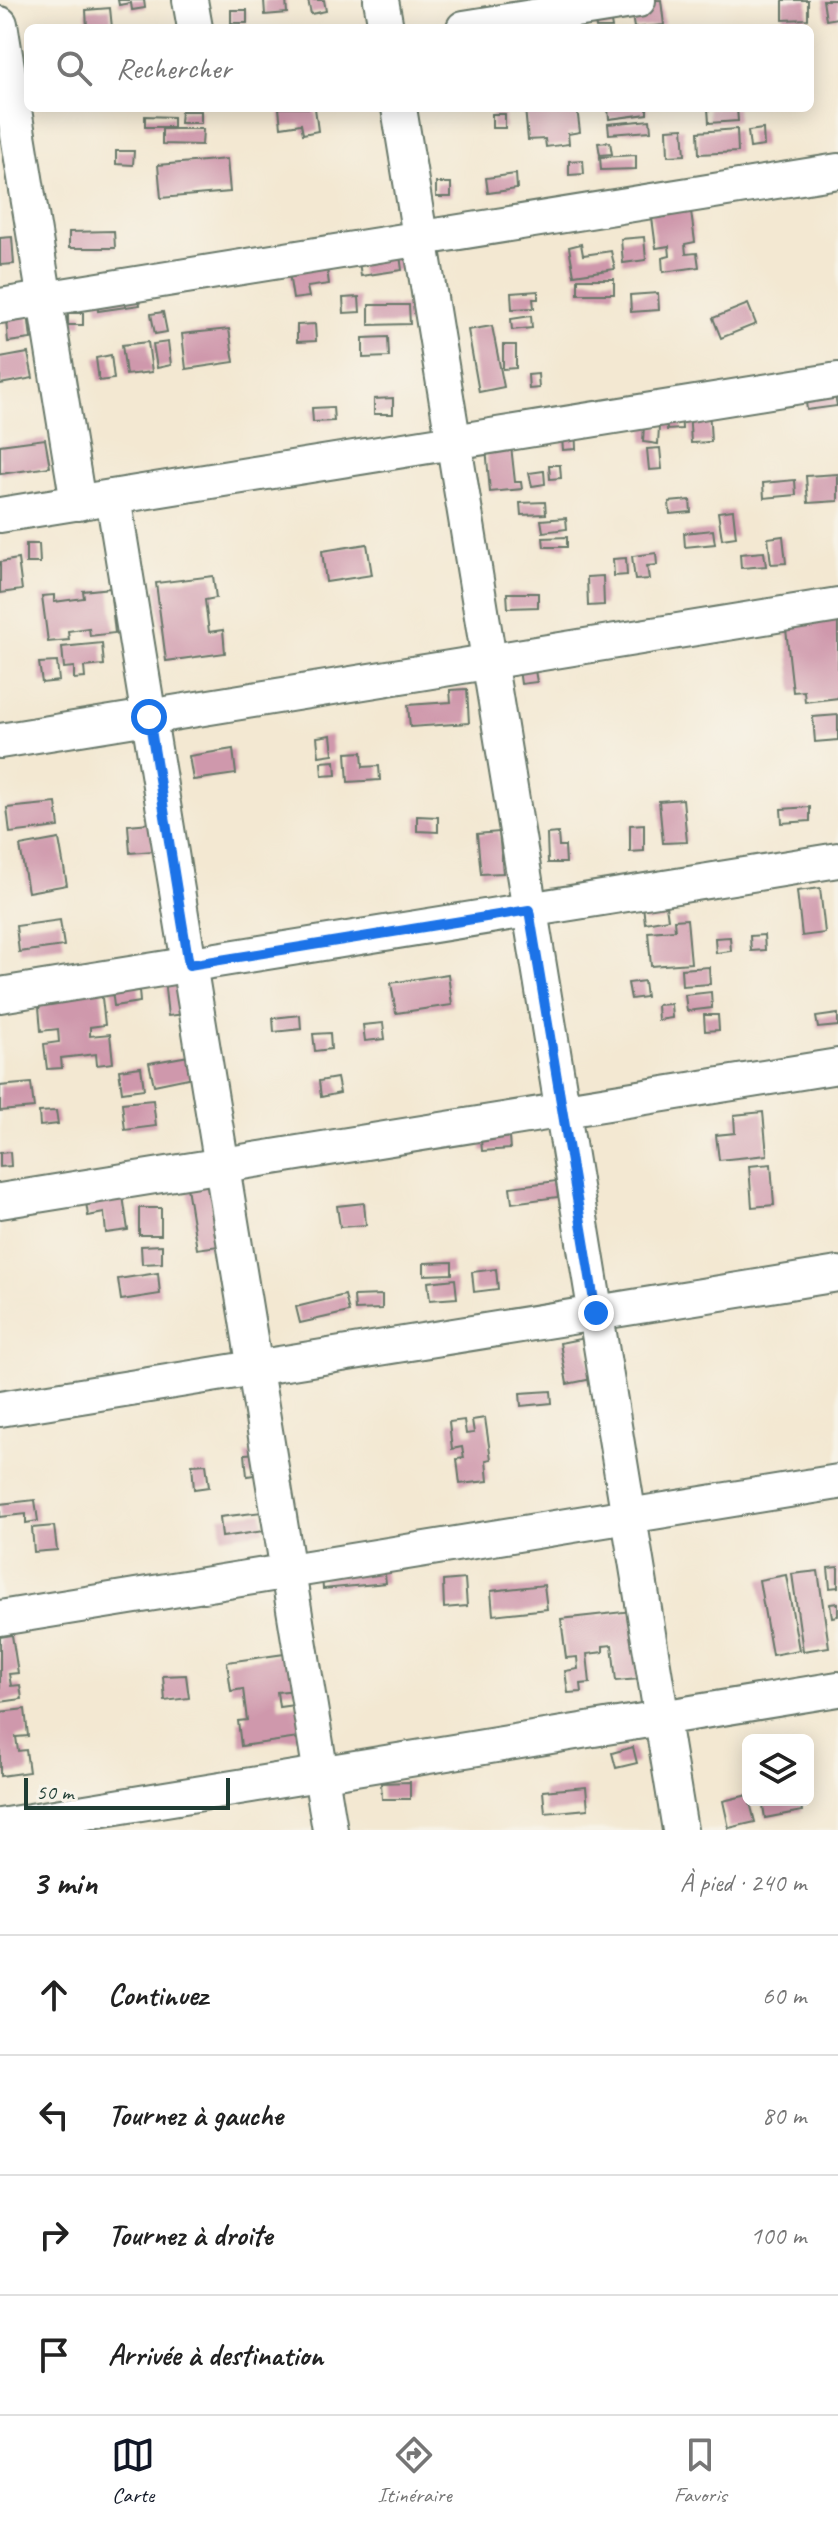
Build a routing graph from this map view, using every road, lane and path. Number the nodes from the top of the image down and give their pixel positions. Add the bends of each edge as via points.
1 (190, 0) edge
2 (381, 0) edge
3 (638, 0) edge
4 (0, 24) edge
5 (194, 24) edge
6 (385, 24) edge
7 (489, 24) edge
8 (14, 101) edge
9 (400, 112) edge
10 (838, 171) edge
11 (420, 238) junction
12 (45, 299) junction
13 (0, 306) edge
14 (838, 380) edge
15 (453, 442) junction
16 (113, 497) junction
17 (78, 503) junction
18 (0, 515) edge
19 (838, 605) edge
20 (489, 662) junction
21 (149, 717) junction
22 (0, 741) edge
23 (838, 860) edge
24 (529, 910) junction
25 (189, 965) junction
26 (0, 995) edge
27 (838, 1066) edge
28 (562, 1111) junction
29 (222, 1166) junction
30 (0, 1201) edge
31 (838, 1274) edge
32 (596, 1313) junction
33 (255, 1368) junction
34 (0, 1409) edge
35 (838, 1482) edge
36 (629, 1516) junction
37 (288, 1571) junction
38 (0, 1618) edge
39 (838, 1689) edge
40 (662, 1719) junction
41 (321, 1774) junction
42 (0, 1826) edge
43 (330, 1830) edge
44 (680, 1830) edge

1 - 5 street
2 - 6 street
3 - 7 street
4 - 8 street
8 - 12 street
9 - 11 street
10 - 11 street
11 - 12 street
11 - 15 street
12 - 13 street
12 - 17 street
14 - 15 street
15 - 16 street
15 - 20 street
16 - 17 street
16 - 21 street
17 - 18 street
19 - 20 street
20 - 21 street
20 - 24 street
21 - 22 street
21 - 25 street
23 - 24 street
24 - 25 street
24 - 28 street
25 - 26 street
25 - 29 street
27 - 28 street
28 - 29 street
28 - 32 street
29 - 30 street
29 - 33 street
31 - 32 street
32 - 33 street
32 - 36 street
33 - 34 street
33 - 37 street
35 - 36 street
36 - 37 street
36 - 40 street
37 - 38 street
37 - 41 street
39 - 40 street
40 - 41 street
40 - 44 street
41 - 42 street
41 - 43 street

